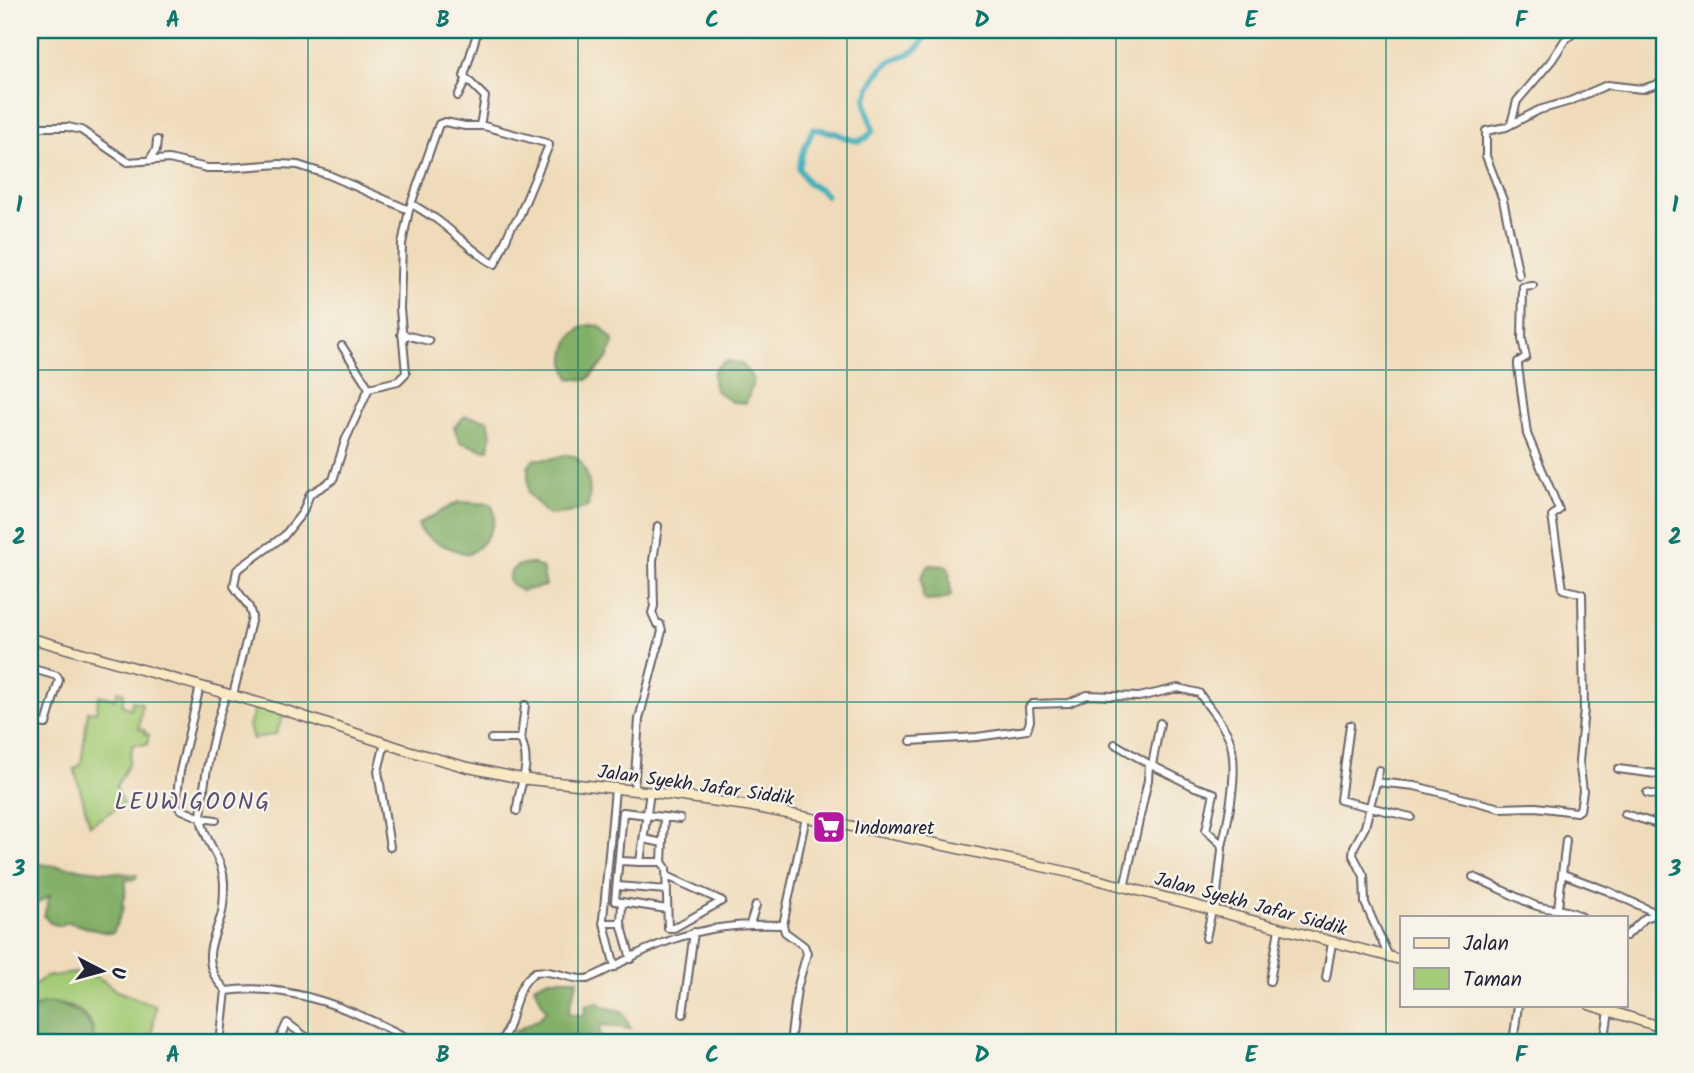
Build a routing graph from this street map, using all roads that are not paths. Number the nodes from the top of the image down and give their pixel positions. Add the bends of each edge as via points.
1 (478, 30) edge
2 (1577, 30) edge
3 (466, 80) junction
4 (1664, 82) edge
5 (458, 96) dead end
6 (1511, 124) junction
7 (480, 126) junction
8 (30, 127) edge
9 (157, 141) dead end
10 (150, 159) junction
11 (410, 207) junction
12 (1519, 275) dead end
13 (1533, 286) dead end
14 (401, 334) junction
15 (429, 341) dead end
16 (342, 346) dead end
17 (369, 388) junction
18 (659, 526) dead end
19 (30, 638) edge
20 (30, 667) edge
21 (200, 686) junction
22 (230, 694) junction
23 (525, 705) dead end
24 (30, 722) edge
25 (1160, 723) dead end
26 (1350, 726) dead end
27 (491, 739) dead end
28 (521, 739) junction
29 (911, 741) dead end
30 (385, 743) junction
31 (1115, 744) dead end
32 (1151, 765) junction
33 (1618, 769) dead end
34 (1379, 770) dead end
35 (1664, 775) edge
36 (524, 779) junction
37 (1376, 782) junction
38 (615, 789) junction
39 (634, 791) junction
40 (650, 792) junction
41 (1647, 793) dead end
42 (1664, 797) edge
43 (1370, 808) junction
44 (517, 811) dead end
45 (645, 814) junction
46 (1625, 814) dead end
47 (806, 817) junction
48 (1411, 817) dead end
49 (201, 818) junction
50 (664, 818) junction
51 (680, 819) dead end
52 (216, 820) dead end
53 (1664, 826) edge
54 (644, 839) junction
55 (1566, 839) dead end
56 (663, 843) junction
57 (1222, 846) junction
58 (390, 847) dead end
59 (620, 861) junction
60 (640, 862) junction
61 (662, 862) junction
62 (1563, 874) junction
63 (667, 876) junction
64 (1473, 877) dead end
65 (617, 886) junction
66 (1124, 888) junction
67 (667, 890) junction
68 (622, 904) junction
69 (756, 905) dead end
70 (1558, 908) junction
71 (667, 909) junction
72 (1213, 911) junction
73 (1661, 913) edge
74 (1579, 916) edge
75 (603, 923) junction
76 (621, 923) junction
77 (750, 924) junction
78 (783, 925) junction
79 (1279, 929) junction
80 (694, 932) junction
81 (1628, 934) edge
82 (1206, 938) dead end
83 (1332, 943) junction
84 (1389, 957) junction
85 (631, 958) junction
86 (1400, 960) edge
87 (615, 967) junction
88 (1326, 978) dead end
89 (1270, 981) dead end
90 (226, 992) junction
91 (1518, 1006) edge
92 (1593, 1006) edge
93 (1609, 1011) junction
94 (683, 1014) dead end
95 (1664, 1028) edge
96 (220, 1043) edge
97 (278, 1043) edge
98 (314, 1043) edge
99 (417, 1043) edge
100 (500, 1043) edge
101 (790, 1043) edge
102 (1513, 1043) edge
103 (1604, 1043) edge

1 - 3 street
2 - 6 street via 1517,101
3 - 5 street
3 - 7 street via 485,97
4 - 6 street via 1642,89 1607,85
6 - 12 street via 1486,131 1485,147 1503,200
7 - 11 street via 439,124
7 - 11 street via 549,145 497,262 491,264 436,219
8 - 10 street via 74,128 87,132 123,160
9 - 10 street
10 - 11 street via 225,169 298,165
11 - 14 street via 401,254
13 - 37 street via 1523,287 1521,333 1526,357 1518,366 1527,437 1558,510 1552,516 1563,589 1582,594 1580,810 1500,808 1424,787
14 - 15 street
14 - 17 street via 405,376
16 - 17 street
17 - 22 street via 333,480 310,494 284,536 237,570 234,586 252,617
18 - 39 street via 652,613 662,631 639,717
19 - 21 main road, Jalan Syekh Jafar Siddik
20 - 24 street via 59,680 46,724
21 - 22 main road, Jalan Syekh Jafar Siddik
21 - 49 street via 176,804
22 - 30 main road, Jalan Syekh Jafar Siddik
22 - 49 street via 206,765
23 - 28 street
25 - 32 street
26 - 43 street via 1340,800
27 - 28 street
28 - 36 street via 527,759
29 - 57 street via 1027,730 1032,704 1069,703 1087,695 1139,697 1178,688 1199,693 1229,737 1233,754 1231,804
30 - 36 main road, Jalan Syekh Jafar Siddik
30 - 58 street via 378,771
31 - 32 street
32 - 57 street via 1214,793 1206,830
32 - 66 street
33 - 35 street
34 - 37 street
36 - 38 main road, Jalan Syekh Jafar Siddik
36 - 44 street
37 - 43 street
38 - 39 main road, Jalan Syekh Jafar Siddik
38 - 75 street
39 - 40 main road, Jalan Syekh Jafar Siddik
40 - 45 street
40 - 47 main road, Jalan Syekh Jafar Siddik
41 - 42 street
43 - 48 street
43 - 84 street via 1353,855 1364,876 1365,902
45 - 50 street
45 - 54 street
45 - 59 street via 623,812
46 - 53 street
47 - 66 main road, Jalan Syekh Jafar Siddik via 1055,869
47 - 78 street
49 - 52 street
49 - 90 street via 206,840 223,869 222,914 210,951 214,976
50 - 51 street
50 - 56 street
54 - 56 street
54 - 60 street
55 - 62 street
56 - 61 street
57 - 72 street
59 - 60 street
59 - 65 street
60 - 61 street
61 - 63 street
62 - 70 street
62 - 73 street
63 - 67 street
63 - 71 street via 722,901 671,929
64 - 70 street via 1534,906
65 - 67 street
65 - 68 street via 614,901
66 - 72 main road, Jalan Syekh Jafar Siddik
67 - 71 street
68 - 71 street
68 - 76 street
69 - 77 street
70 - 74 street
72 - 79 main road, Jalan Syekh Jafar Siddik
72 - 82 street
73 - 81 street via 1639,922
75 - 76 street
75 - 87 street
76 - 85 street
77 - 78 street
77 - 80 street
78 - 101 street via 807,953
79 - 83 main road, Jalan Syekh Jafar Siddik
79 - 89 street
80 - 85 street
80 - 94 street
83 - 84 main road, Jalan Syekh Jafar Siddik
83 - 88 street
84 - 86 main road, Jalan Syekh Jafar Siddik
85 - 87 street
87 - 100 street via 584,979 539,971 531,975
90 - 96 street
90 - 99 street via 257,988 297,995 351,1012
91 - 102 street
92 - 93 main road
93 - 95 main road
93 - 103 street
97 - 98 street via 287,1023

